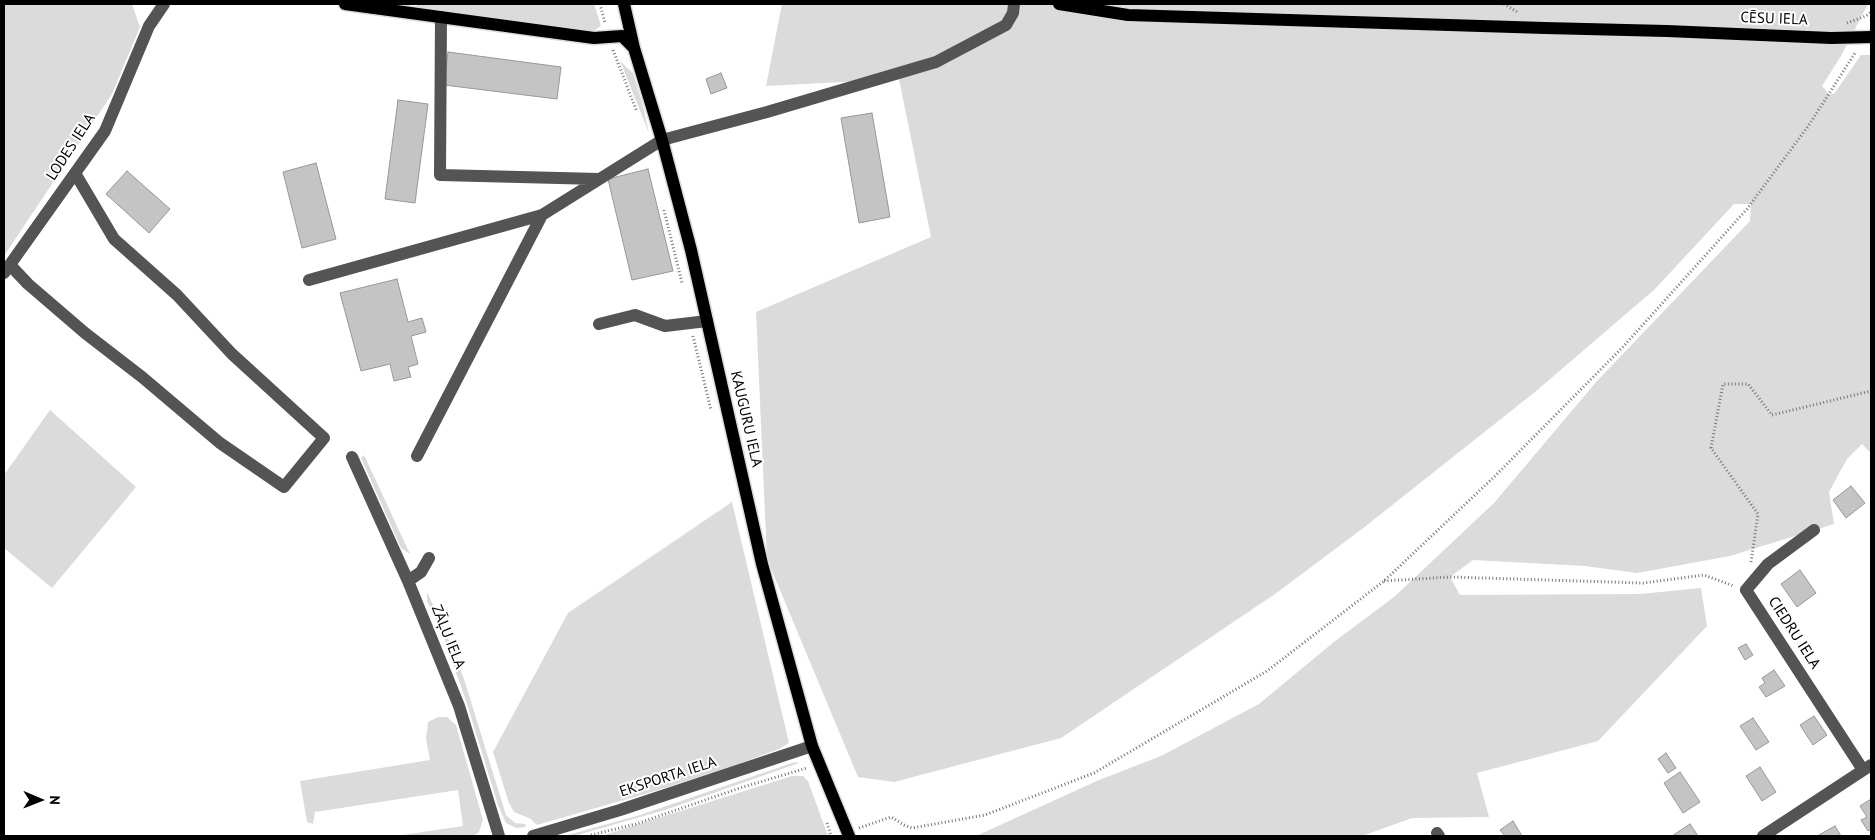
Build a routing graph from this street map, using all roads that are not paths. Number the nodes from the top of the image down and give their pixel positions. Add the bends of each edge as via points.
1 (164, 4) edge
2 (345, 4) edge
3 (624, 4) edge
4 (1014, 4) edge
5 (1059, 4) edge
6 (440, 17) junction
7 (1871, 36) edge
8 (634, 48) junction
9 (662, 140) junction
10 (75, 173) junction
11 (599, 179) junction
12 (542, 215) junction
13 (7, 269) edge
14 (309, 280) dead end
15 (707, 321) junction
16 (599, 324) dead end
17 (417, 456) dead end
18 (352, 457) dead end
19 (1814, 530) dead end
20 (430, 558) dead end
21 (408, 582) junction
22 (812, 746) junction
23 (1867, 768) edge
24 (851, 832) edge
25 (499, 836) edge
26 (534, 836) edge
27 (1763, 836) edge

1 - 10 street, LODES IELA via 149,26 104,131
2 - 6 main road
3 - 8 main road, KAUGURU IELA
4 - 9 street via 1006,25 936,62
5 - 7 main road, CĒSU IELA via 1128,15 1831,38
6 - 8 main road via 594,38 622,36
6 - 11 street via 440,174
8 - 9 main road, KAUGURU IELA
9 - 11 street
9 - 15 main road, KAUGURU IELA
10 - 13 street, LODES IELA
10 - 13 street via 114,240 178,295 232,354 324,438 284,487 220,443
11 - 12 street
12 - 14 street
12 - 17 street
15 - 16 street via 664,326 635,315
15 - 22 main road, KAUGURU IELA via 762,564
18 - 21 street, ZĀĻU IELA
19 - 23 street, CIEDRU IELA via 1768,564 1746,590
20 - 21 street via 421,572
21 - 25 street, ZĀĻU IELA via 459,706
22 - 24 main road, KAUGURU IELA
22 - 26 street, EKSPORTA IELA
23 - 27 street

